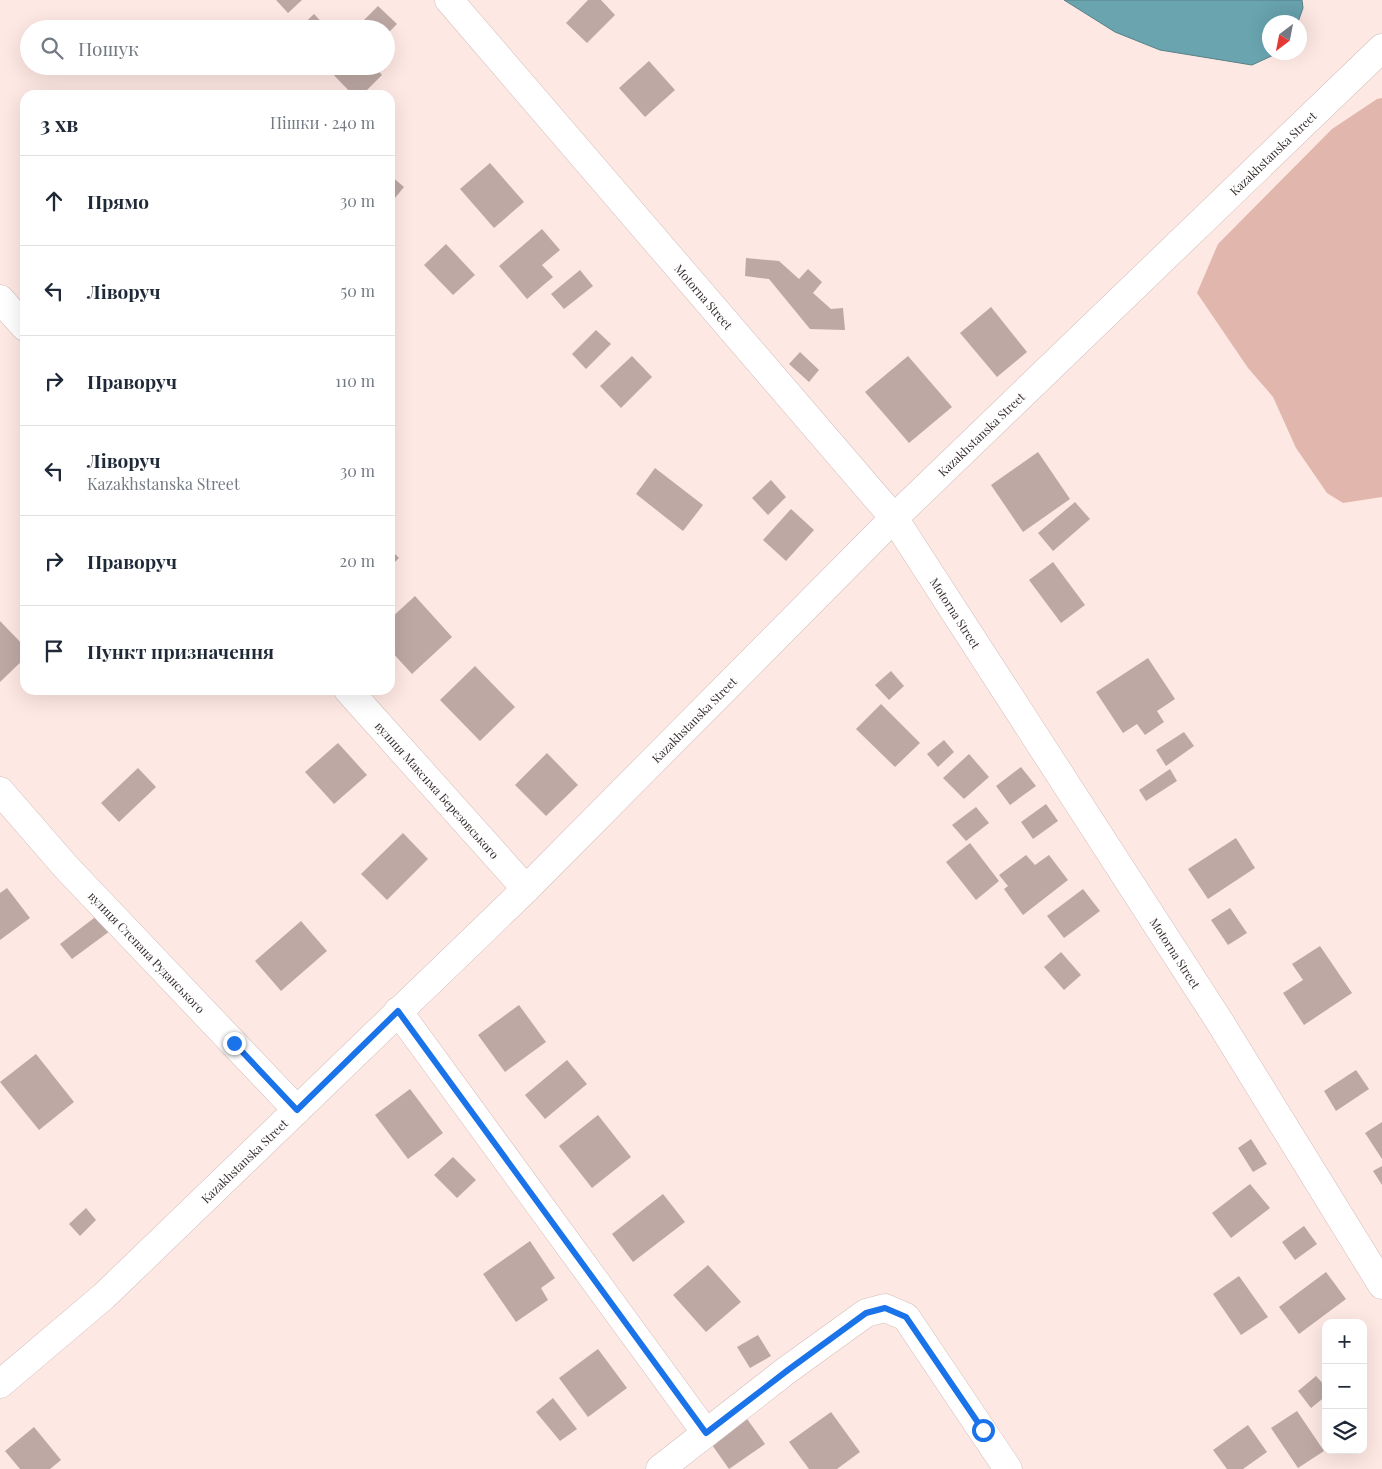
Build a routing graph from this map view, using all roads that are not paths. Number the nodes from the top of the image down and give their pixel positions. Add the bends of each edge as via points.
1 (449, 0) edge
2 (1382, 48) edge
3 (0, 299) edge
4 (20, 322) edge
5 (894, 518) junction
6 (352, 695) edge
7 (0, 791) edge
8 (526, 890) junction
9 (398, 1011) junction
10 (297, 1110) junction
11 (1382, 1285) edge
12 (0, 1384) edge
13 (706, 1433) junction
14 (660, 1469) edge
15 (1008, 1469) edge

1 - 5 street, Motorna Street
2 - 5 street, Kazakhstanska Street
3 - 4 street
5 - 8 street, Kazakhstanska Street
5 - 11 street, Motorna Street via 1218,1019
6 - 8 street, вулиця Максима Березовського
7 - 10 street, вулиця Степана Руданського via 66,867
8 - 9 street, Kazakhstanska Street
9 - 10 street, Kazakhstanska Street
9 - 13 street
10 - 12 street, Kazakhstanska Street via 104,1296
13 - 14 street
13 - 15 street via 866,1313 885,1308 906,1317

